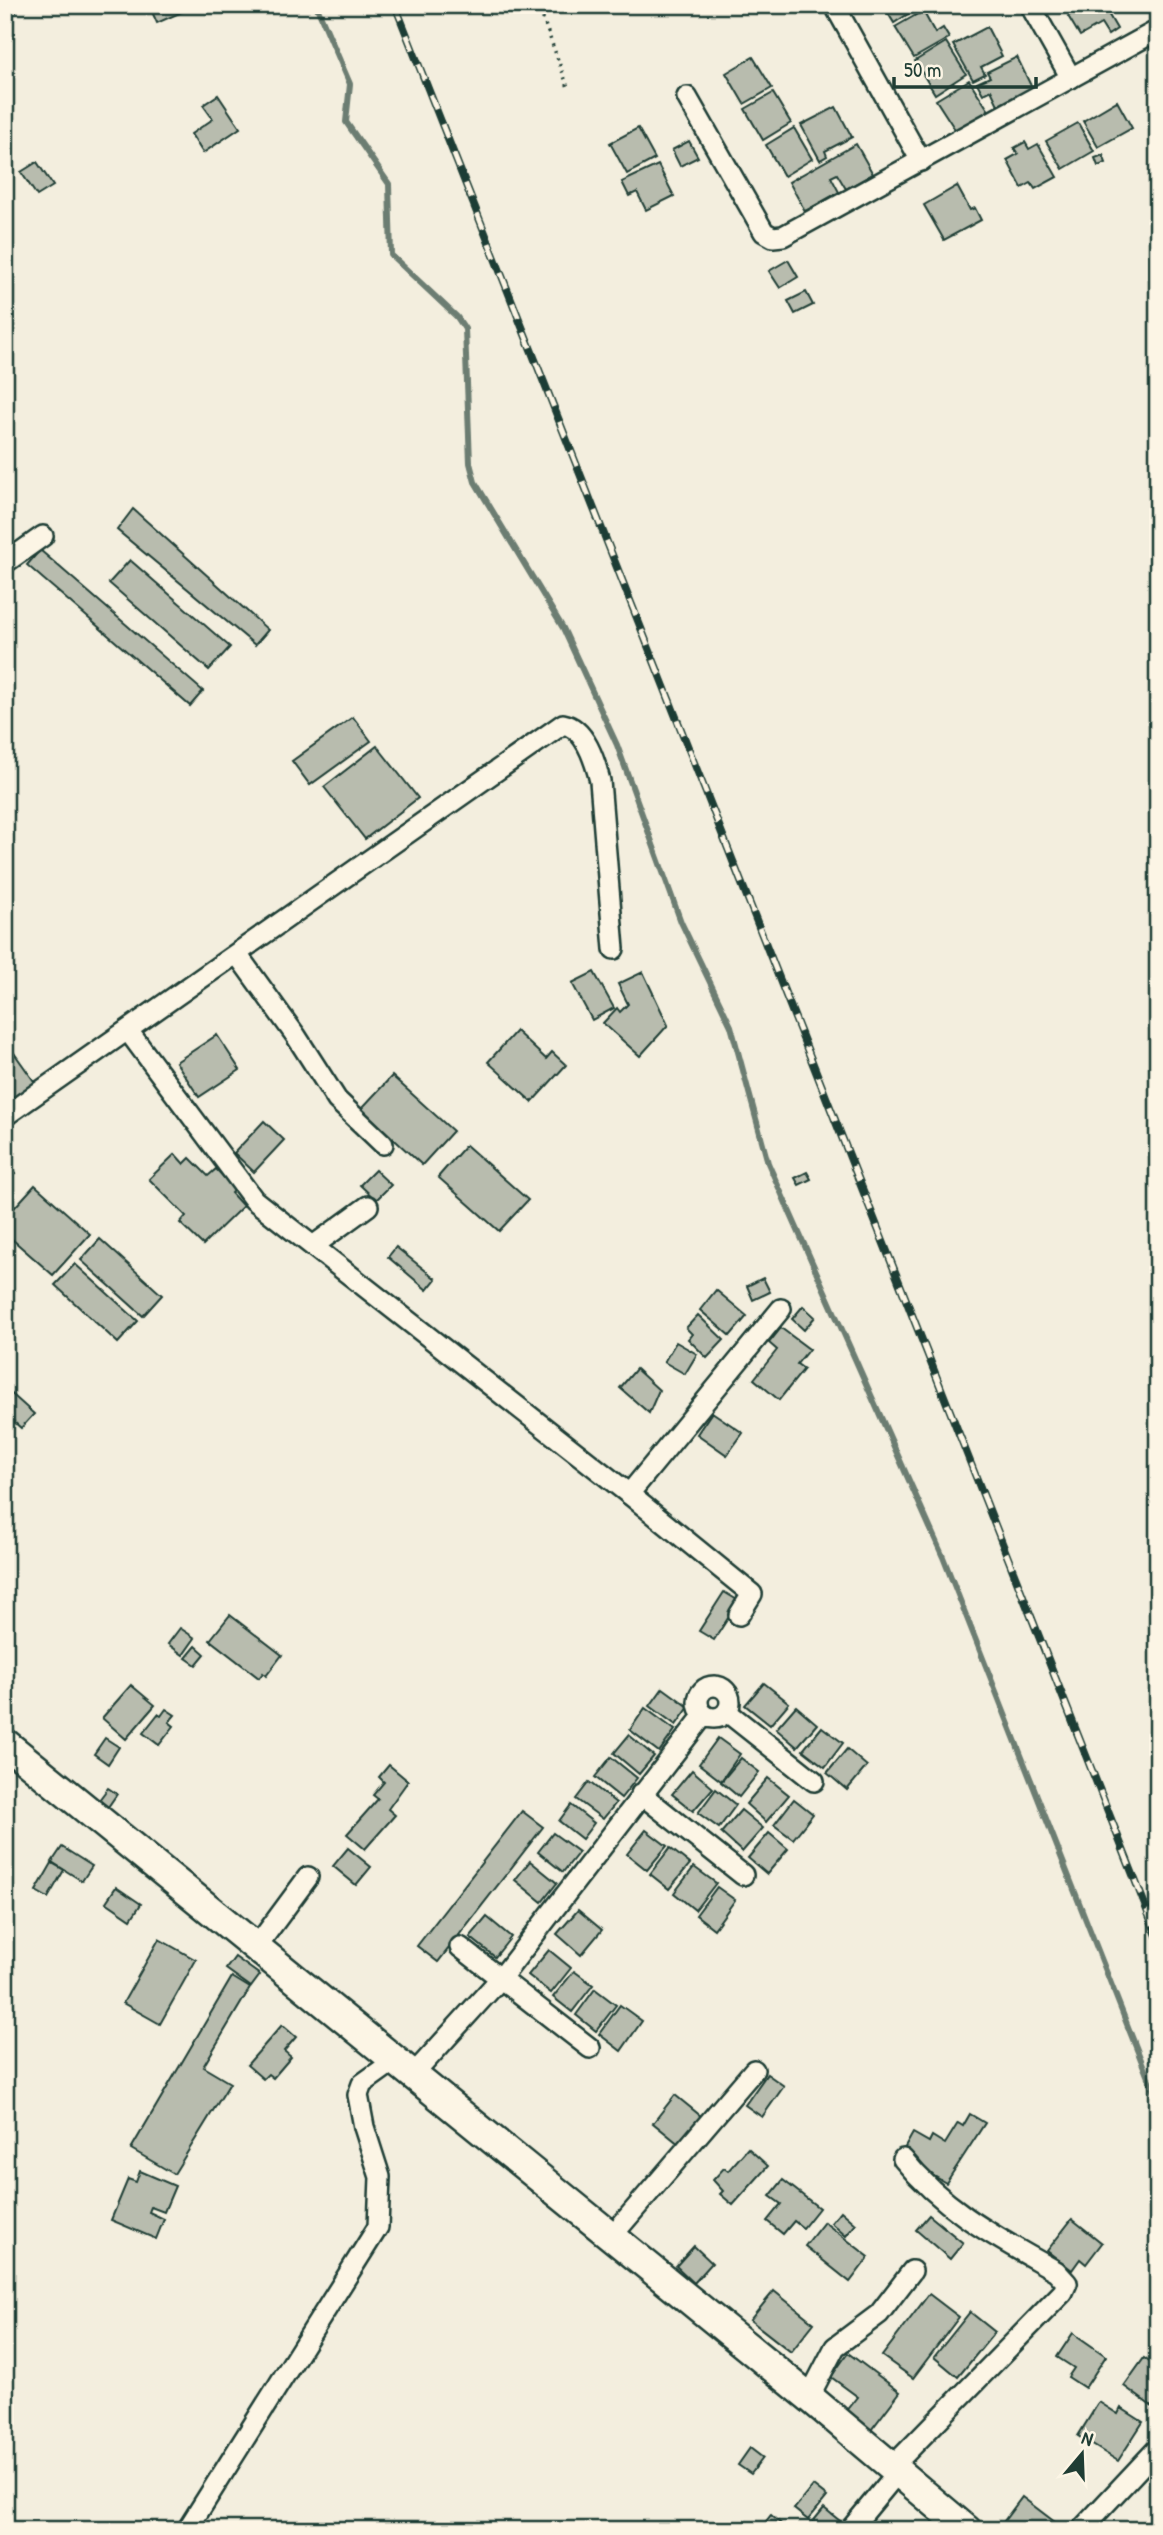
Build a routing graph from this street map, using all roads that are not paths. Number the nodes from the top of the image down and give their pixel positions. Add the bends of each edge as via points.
1 (1030, 5) edge
2 (835, 8) dead end
3 (1158, 30) edge
4 (1071, 78) junction
5 (687, 97) dead end
6 (921, 162) junction
7 (43, 536) dead end
8 (5, 563) edge
9 (614, 948) dead end
10 (237, 954) junction
11 (129, 1032) junction
12 (5, 1116) edge
13 (383, 1144) dead end
14 (368, 1206) dead end
15 (313, 1246) junction
16 (781, 1309) dead end
17 (629, 1494) junction
18 (739, 1615) dead end
19 (727, 1713) junction
20 (704, 1715) junction
21 (5, 1742) edge
22 (814, 1781) dead end
23 (641, 1794) junction
24 (743, 1875) dead end
25 (308, 1877) dead end
26 (257, 1946) junction
27 (460, 1947) dead end
28 (500, 1978) junction
29 (590, 2048) dead end
30 (403, 2068) junction
31 (754, 2070) dead end
32 (903, 2159) dead end
33 (611, 2237) junction
34 (912, 2271) dead end
35 (809, 2397) junction
36 (1158, 2448) edge
37 (894, 2470) junction
38 (187, 2530) edge
39 (850, 2530) edge
40 (967, 2530) edge
41 (1081, 2530) edge

1 - 4 street
2 - 6 street
3 - 4 street
4 - 6 street
5 - 6 street via 764,232 773,237 783,236
7 - 8 street
9 - 10 street via 600,781 584,742 572,726 562,724
10 - 11 street
10 - 13 street via 337,1100
11 - 12 street
11 - 15 street via 245,1190
14 - 15 street
15 - 17 street
16 - 17 street
17 - 18 street via 752,1594
19 - 20 street via 718,1718
19 - 20 street via 730,1698 714,1686 698,1699
19 - 22 street
20 - 23 street
21 - 26 street
23 - 24 street
23 - 28 street
25 - 26 street
26 - 30 street
27 - 28 street
28 - 29 street
28 - 30 street
30 - 33 street
30 - 38 street via 362,2084 358,2095 380,2177 378,2227
31 - 33 street
32 - 37 street via 964,2219 1056,2271 1067,2283
33 - 35 street
34 - 35 street via 879,2314 835,2347
35 - 37 street
36 - 41 street
37 - 39 street
37 - 40 street

